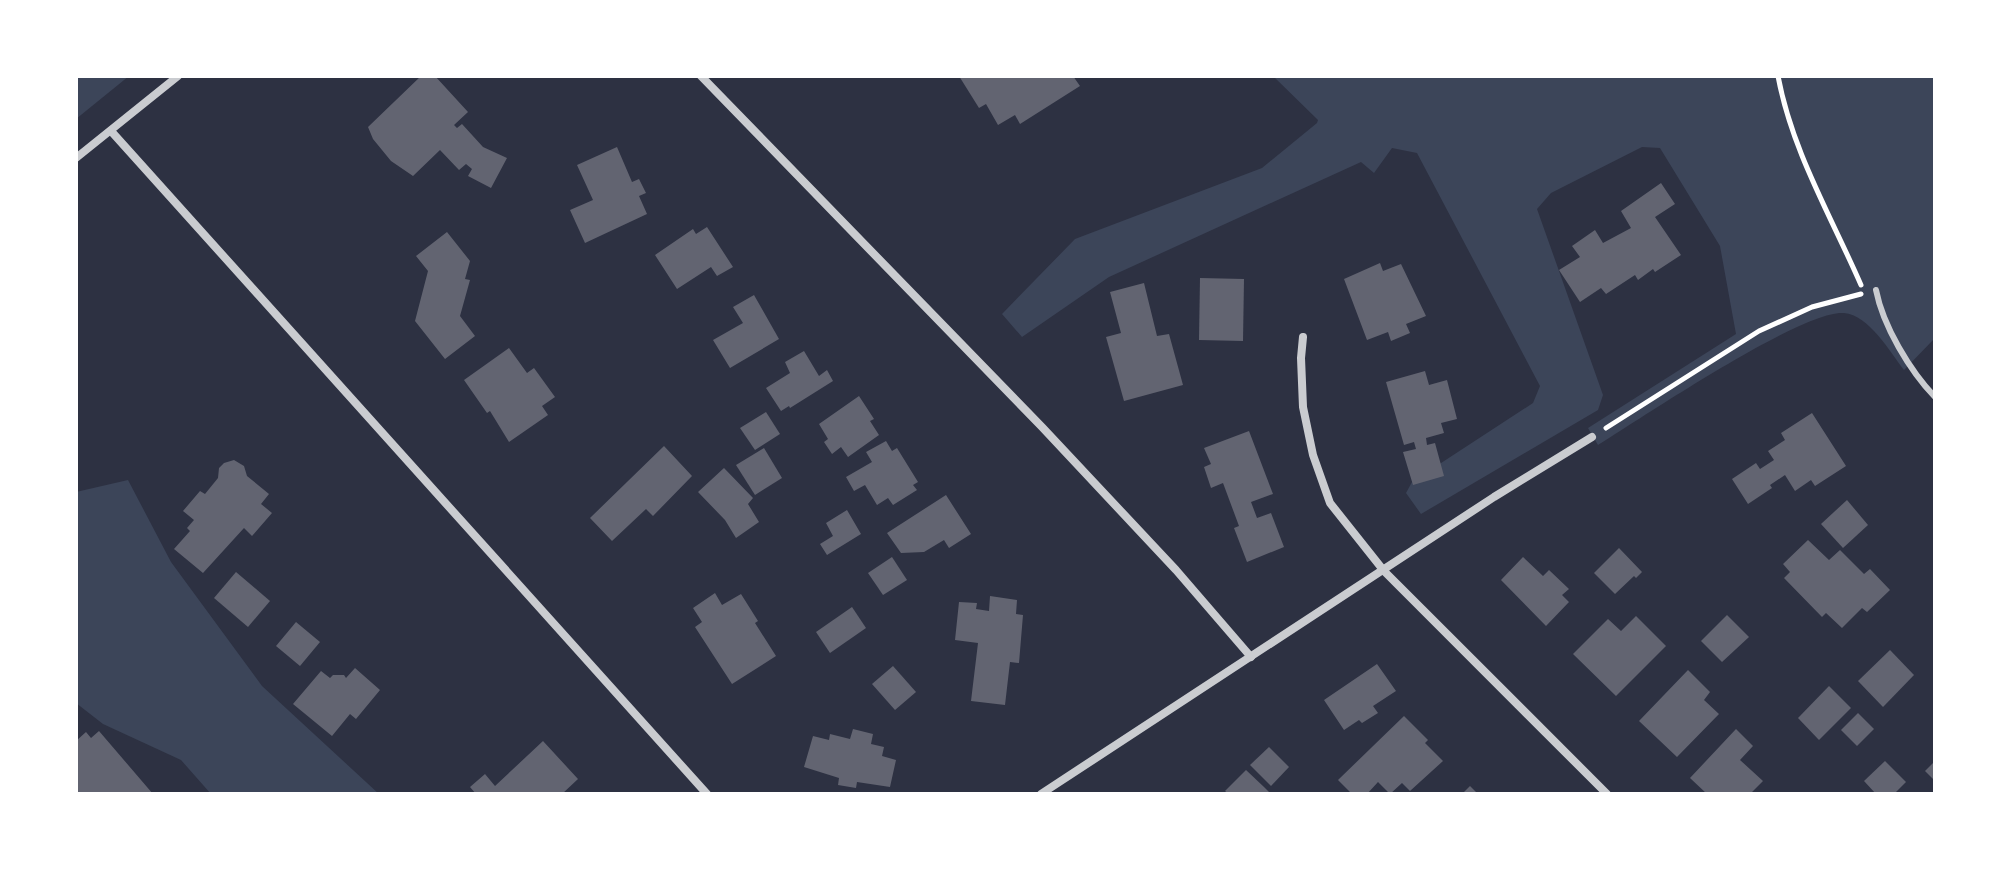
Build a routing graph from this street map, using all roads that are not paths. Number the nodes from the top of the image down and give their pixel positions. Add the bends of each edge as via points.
1 (178, 76) edge
2 (701, 76) edge
3 (111, 131) junction
4 (76, 158) edge
5 (1876, 290) dead end
6 (1303, 337) dead end
7 (1935, 397) edge
8 (1592, 437) road end
9 (1384, 571) junction
10 (1251, 657) junction
11 (707, 794) edge
12 (1041, 794) edge
13 (1607, 794) edge

1 - 3 street
2 - 10 street via 1050,436
3 - 4 street
3 - 11 street
5 - 7 lane via 1881,314
6 - 9 street via 1303,407 1313,455 1330,503
8 - 9 street
9 - 10 street
9 - 13 street
10 - 12 street

